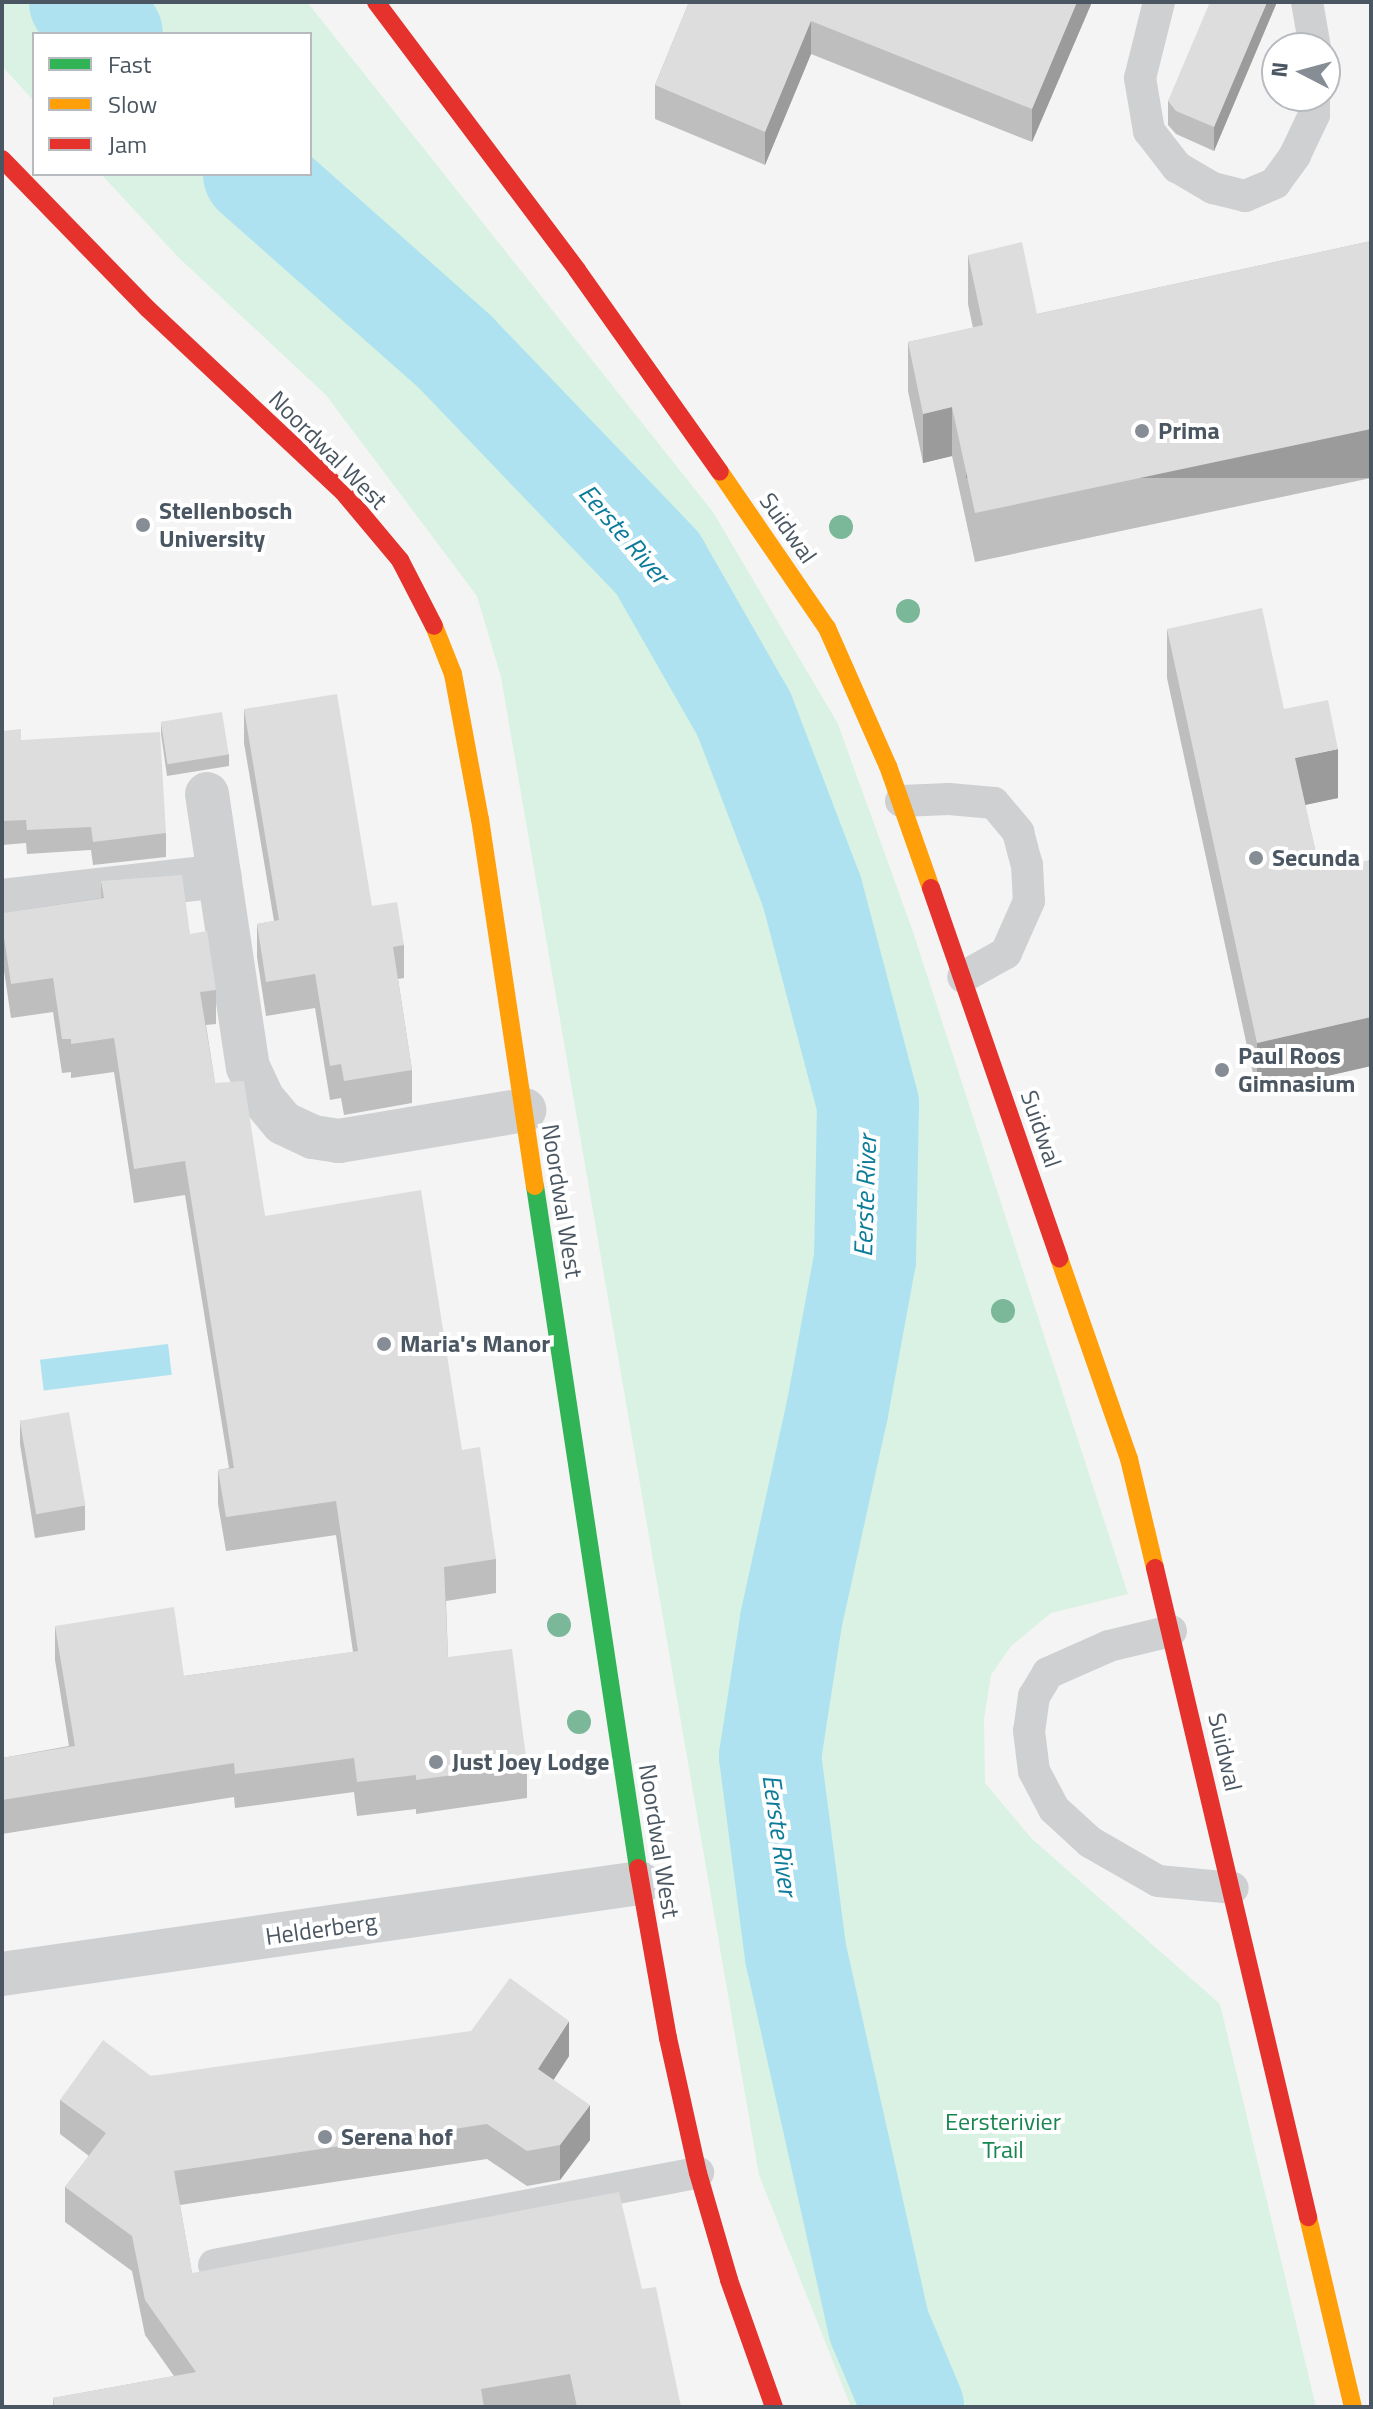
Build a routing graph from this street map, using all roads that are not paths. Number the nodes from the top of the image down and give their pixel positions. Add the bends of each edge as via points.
1 (376, 2) edge
2 (1159, 2) edge
3 (1307, 2) edge
4 (1312, 32) edge
5 (1314, 112) edge
6 (2, 159) edge
7 (207, 794) dead end
8 (901, 801) junction
9 (220, 876) junction
10 (2, 901) edge
11 (963, 977) junction
12 (524, 1110) junction
13 (1171, 1631) junction
14 (640, 1883) junction
15 (1233, 1888) junction
16 (2, 1974) edge
17 (698, 2173) junction
18 (214, 2265) edge
19 (774, 2407) edge
20 (1353, 2407) edge

1 - 8 street, Suidwal via 577,270 793,575 827,628
2 - 5 lane via 1140,78 1149,131 1177,167 1213,188 1245,196 1275,183 1295,155
3 - 4 lane
6 - 12 street, Noordwal West via 148,309 343,492 407,573 453,674
7 - 9 street
8 - 11 street, Suidwal
8 - 11 lane via 994,803 1018,832 1029,901 1006,953
9 - 10 street
9 - 12 street via 248,1067 263,1099 283,1123 313,1137 339,1141
11 - 13 street, Suidwal via 1129,1459
12 - 14 street, Noordwal West
13 - 15 street, Suidwal
13 - 15 lane via 1109,1646 1048,1673 1034,1696 1029,1731 1034,1771 1054,1809 1090,1842 1158,1881
14 - 16 street, Helderberg
14 - 17 street, Noordwal West
15 - 20 street, Suidwal
17 - 18 lane
17 - 19 street, Noordwal West

